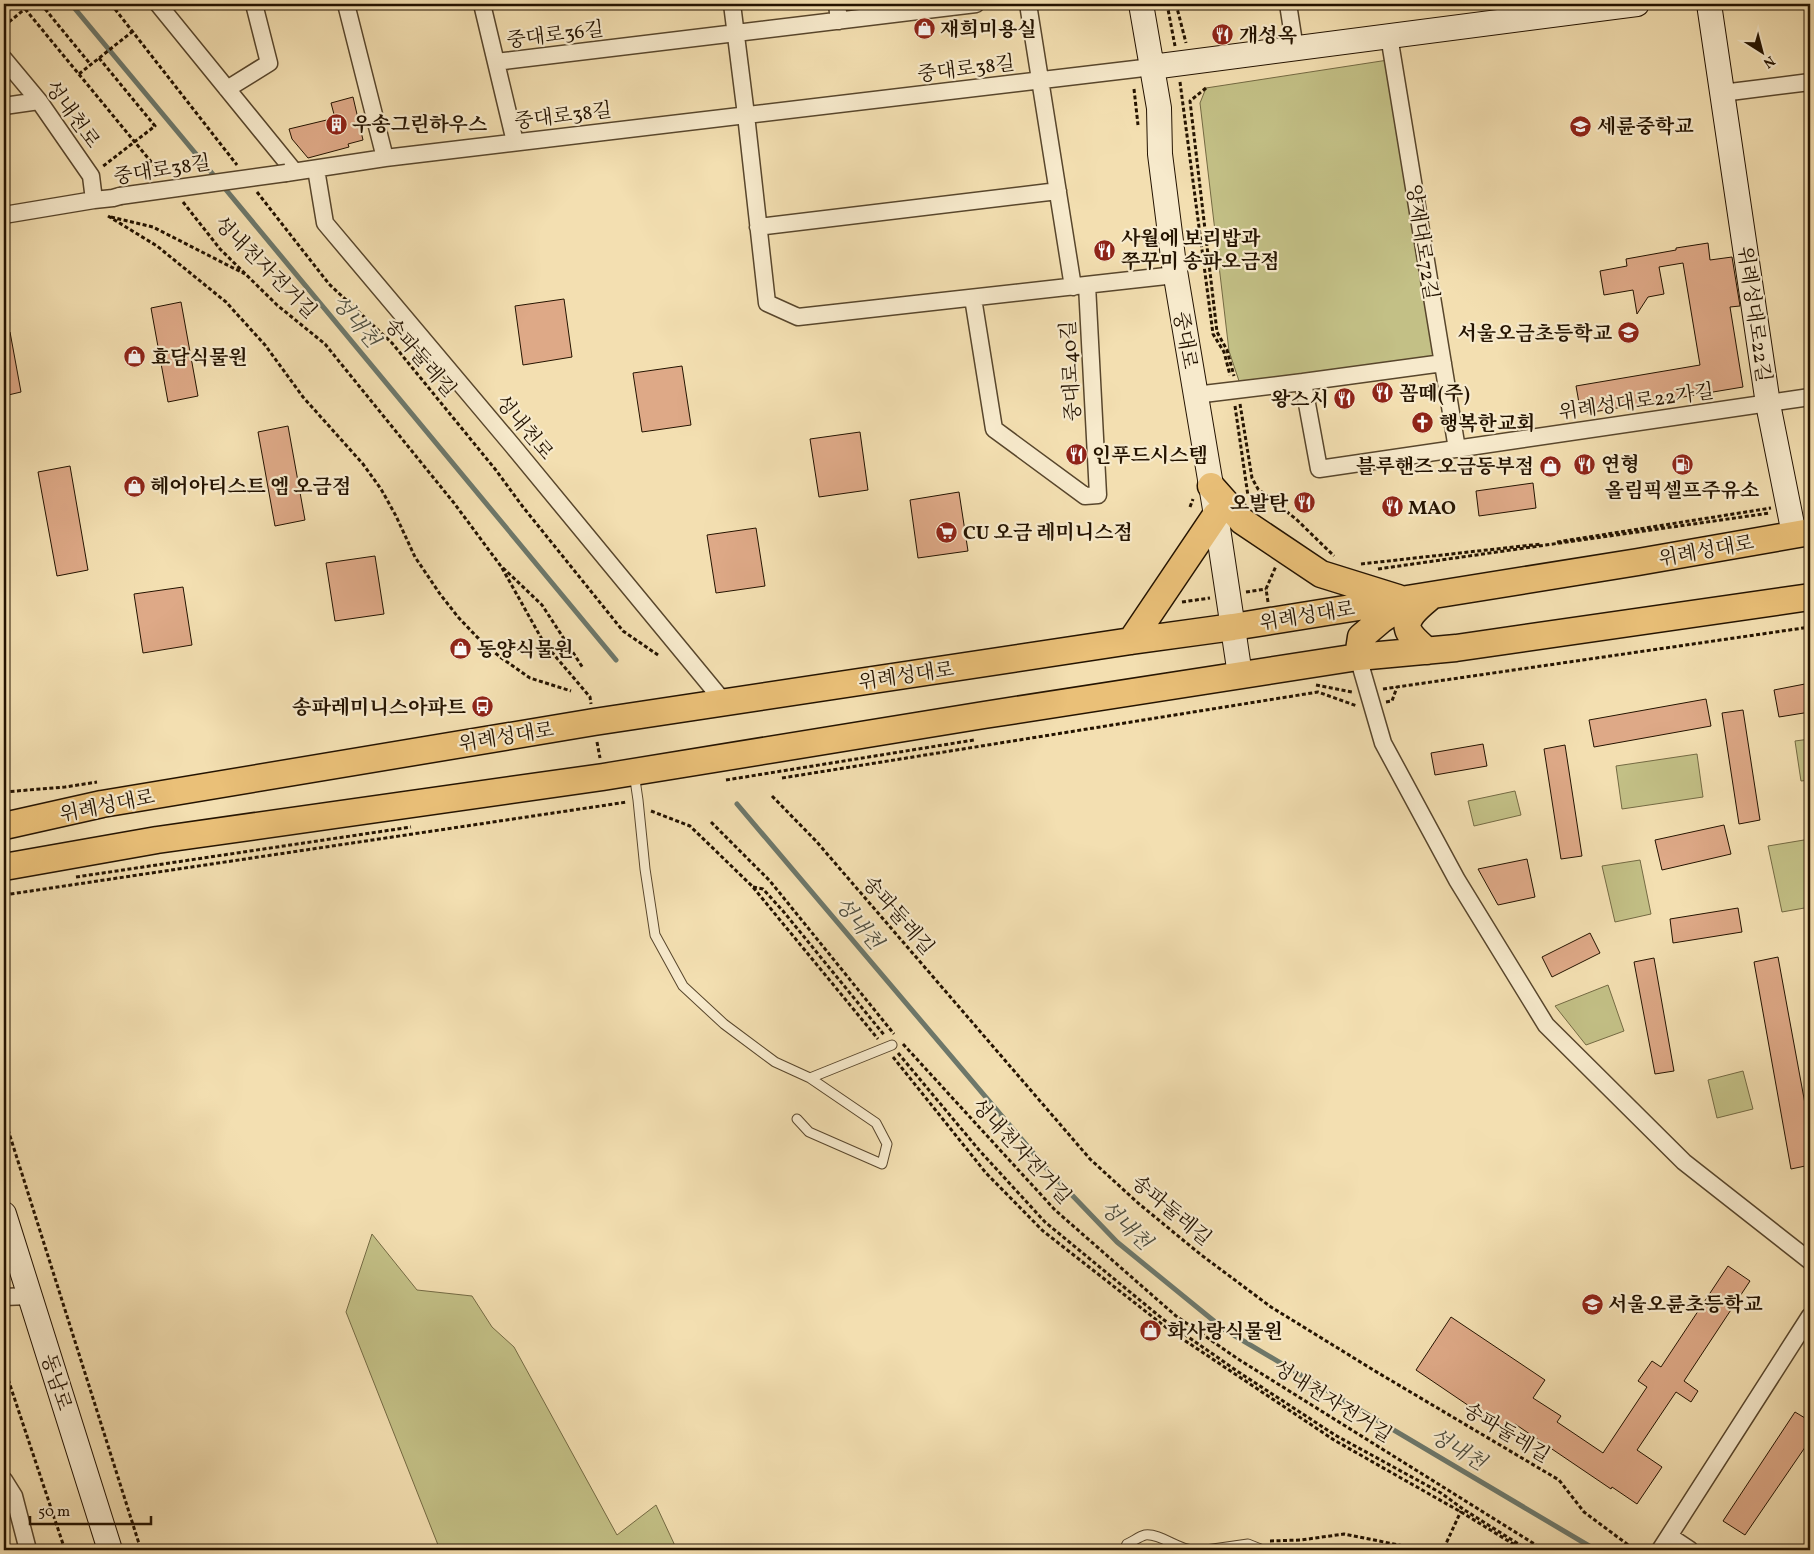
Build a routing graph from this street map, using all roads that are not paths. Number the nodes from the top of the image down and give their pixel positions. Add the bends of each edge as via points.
1 (158, 4) edge
2 (254, 4) edge
3 (346, 4) edge
4 (482, 4) edge
5 (732, 4) edge
6 (837, 4) edge
7 (976, 4) edge
8 (1028, 4) edge
9 (1142, 4) edge
10 (1288, 4) edge
11 (1637, 4) edge
12 (1709, 4) edge
13 (932, 6) edge
14 (839, 21) junction
15 (736, 34) junction
16 (1389, 36) junction
17 (1295, 48) junction
18 (4, 59) edge
19 (496, 62) junction
20 (1152, 67) junction
21 (1041, 80) junction
22 (1810, 82) edge
23 (227, 89) junction
24 (1722, 93) junction
25 (39, 101) junction
26 (4, 106) edge
27 (746, 115) junction
28 (515, 142) junction
29 (385, 158) junction
30 (316, 169) junction
31 (290, 172) junction
32 (1058, 191) junction
33 (94, 200) junction
34 (4, 215) edge
35 (758, 226) junction
36 (1175, 275) junction
37 (1080, 286) junction
38 (973, 298) junction
39 (1442, 363) junction
40 (1303, 382) junction
41 (1195, 395) junction
42 (1810, 397) edge
43 (1768, 404) junction
44 (1457, 449) junction
45 (1211, 486) junction
46 (1216, 516) junction
47 (1796, 521) edge
48 (1810, 597) edge
49 (1416, 598) junction
50 (1233, 627) junction
51 (1131, 641) junction
52 (1427, 651) junction
53 (1358, 657) junction
54 (1240, 675) junction
55 (724, 702) junction
56 (634, 772) junction
57 (4, 817) edge
58 (37, 819) junction
59 (4, 826) edge
60 (4, 867) edge
61 (889, 1046) road end
62 (810, 1078) junction
63 (797, 1119) dead end
64 (4, 1214) edge
65 (4, 1249) edge
66 (1810, 1261) edge
67 (21, 1271) junction
68 (29, 1296) junction
69 (4, 1297) edge
70 (1810, 1316) edge
71 (4, 1480) edge
72 (1664, 1543) edge
73 (28, 1550) edge
74 (110, 1550) edge
75 (1124, 1550) edge
76 (1192, 1550) edge
77 (1206, 1550) edge
78 (1263, 1550) edge
79 (1690, 1550) edge

1 - 23 street
2 - 23 street via 269,63
3 - 29 street
4 - 19 street
5 - 15 street
6 - 14 street
7 - 13 street, 중대로36길
8 - 21 street, 중대로38길
9 - 20 main road, 중대로
10 - 17 street
11 - 16 main road
12 - 24 main road, 위례성대로22길
13 - 14 street, 중대로36길
14 - 15 street, 중대로36길
15 - 19 street, 중대로36길
15 - 27 street
16 - 17 main road
16 - 39 street, 양재대로72길
17 - 20 main road via 1183,54
18 - 25 street, 성내천로
19 - 28 street
20 - 21 street, 중대로38길
20 - 36 main road, 중대로
21 - 27 street, 중대로38길
21 - 32 street, 중대로38길
22 - 24 street
23 - 31 street
24 - 43 main road, 위례성대로22길
25 - 26 street
25 - 33 street, 성내천로 via 91,176
27 - 28 street, 중대로38길
27 - 35 street
28 - 29 street, 중대로38길
29 - 30 street, 중대로38길
30 - 31 street, 중대로38길
30 - 55 street, 성내천로 via 326,223
31 - 33 street, 중대로38길, bridge
32 - 35 street
32 - 37 street, 중대로38길
33 - 34 street, 중대로38길
35 - 38 street via 767,303 798,318
36 - 37 street
36 - 41 main road, 중대로
37 - 38 street
37 - 38 street, 중대로40길 via 1098,495 1085,496 994,429
39 - 40 street
39 - 44 street, 양재대로72길
40 - 41 street
40 - 44 street, 위례성대로22가길 via 1319,469
41 - 45 main road, 중대로
42 - 43 street, 위례성대로22가길
43 - 44 street, 위례성대로22가길
43 - 47 main road, 위례성대로22길
45 - 46 main road, 중대로
45 - 49 main road via 1242,521 1321,574
46 - 50 main road, 중대로
46 - 51 main road
47 - 49 main road, 위례성대로 via 1638,562
48 - 52 main road
49 - 50 main road, 위례성대로
49 - 52 main road via 1416,609 1407,623 1408,631
49 - 53 main road via 1361,637
50 - 51 main road, 위례성대로
50 - 54 main road, 중대로
51 - 55 main road, 위례성대로
52 - 53 main road
53 - 54 main road
53 - 66 street via 1383,743 1452,871 1546,1025 1684,1162
54 - 56 main road
55 - 58 main road, 위례성대로 via 102,804
56 - 60 main road via 157,840
56 - 62 lane via 655,935 683,986 724,1024 775,1062
57 - 58 main road
58 - 59 main road, 위례성대로
61 - 62 lane
62 - 63 lane via 876,1124 887,1144 882,1164 809,1132
64 - 67 main road, 동남로
65 - 67 street
67 - 68 main road, 동남로
68 - 69 street
68 - 74 main road, 동남로
70 - 72 street
71 - 73 street via 14,1496
72 - 79 street
75 - 76 lane via 1127,1544 1146,1535 1183,1550
77 - 78 lane via 1248,1544

